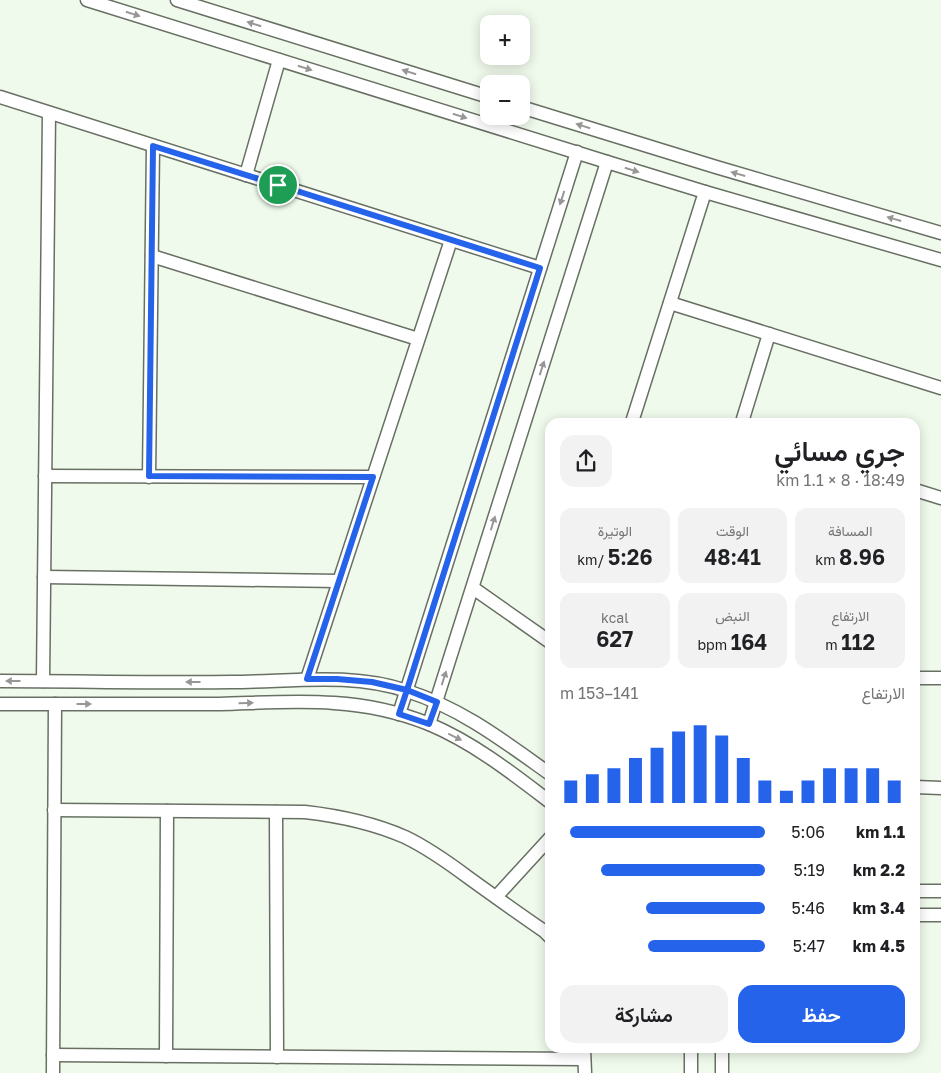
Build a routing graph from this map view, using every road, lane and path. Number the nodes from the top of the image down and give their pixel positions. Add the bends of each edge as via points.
1 (87, 0) edge
2 (177, 0) edge
3 (279, 60) junction
4 (480, 94) edge
5 (0, 97) edge
6 (530, 110) edge
7 (49, 113) junction
8 (153, 146) junction
9 (577, 152) junction
10 (607, 162) junction
11 (246, 175) junction
12 (705, 192) junction
13 (941, 233) edge
14 (451, 240) junction
15 (152, 256) junction
16 (941, 260) edge
17 (540, 268) junction
18 (670, 303) junction
19 (768, 334) junction
20 (418, 339) junction
21 (941, 388) edge
22 (633, 418) edge
23 (743, 418) edge
24 (45, 476) junction
25 (149, 476) junction
26 (373, 477) junction
27 (920, 492) edge
28 (941, 498) edge
29 (44, 577) junction
30 (339, 581) junction
31 (473, 588) junction
32 (545, 638) edge
33 (920, 678) edge
34 (941, 678) edge
35 (307, 679) junction
36 (0, 681) edge
37 (43, 681) junction
38 (407, 690) junction
39 (437, 702) junction
40 (0, 704) edge
41 (55, 704) junction
42 (399, 714) junction
43 (429, 724) junction
44 (545, 771) edge
45 (920, 787) edge
46 (941, 788) edge
47 (545, 798) edge
48 (54, 810) junction
49 (167, 811) junction
50 (276, 812) junction
51 (545, 843) edge
52 (920, 891) edge
53 (941, 891) edge
54 (496, 897) junction
55 (920, 915) edge
56 (941, 915) edge
57 (545, 932) edge
58 (584, 1053) edge
59 (690, 1053) edge
60 (722, 1053) edge
61 (53, 1055) junction
62 (166, 1056) junction
63 (277, 1057) junction
64 (53, 1073) edge
65 (585, 1073) edge
66 (691, 1073) edge
67 (722, 1073) edge

1 -> 3 street
4 -> 2 street
3 -> 9 street
3 - 11 street
5 - 7 street
13 -> 6 street
7 - 8 street
7 - 24 street
8 - 11 street
8 - 15 street
9 - 10 street
9 -> 17 street
10 -> 12 street
31 -> 10 street
11 - 14 street
12 - 16 street
12 - 18 street
14 - 17 street
14 - 20 street
15 - 20 street
15 - 25 street
17 - 38 street
18 - 19 street
18 - 22 street
19 - 21 street
19 - 23 street
20 - 26 street
24 - 25 street
24 - 29 street
25 - 26 street
26 - 30 street
27 - 28 street
29 - 30 street
29 - 37 street
30 - 35 street
31 - 32 street
39 -> 31 street
33 - 34 street
35 -> 37 street
35 - 38 street via 372,682
37 -> 36 street
38 - 39 street
38 - 42 street
39 - 43 street
39 - 44 street via 484,728
40 - 41 street
41 -> 42 street via 333,702
41 - 48 street
42 - 43 street
43 -> 47 street via 468,744
45 - 46 street
48 - 49 street
48 - 61 street
49 - 50 street
49 - 62 street
50 - 54 street via 333,816 405,837
50 - 63 street
51 - 54 street
52 - 53 street
54 - 57 street
55 - 56 street
58 - 63 street
58 - 65 street
59 - 66 street
60 - 67 street
61 - 62 street
61 - 64 street
62 - 63 street

